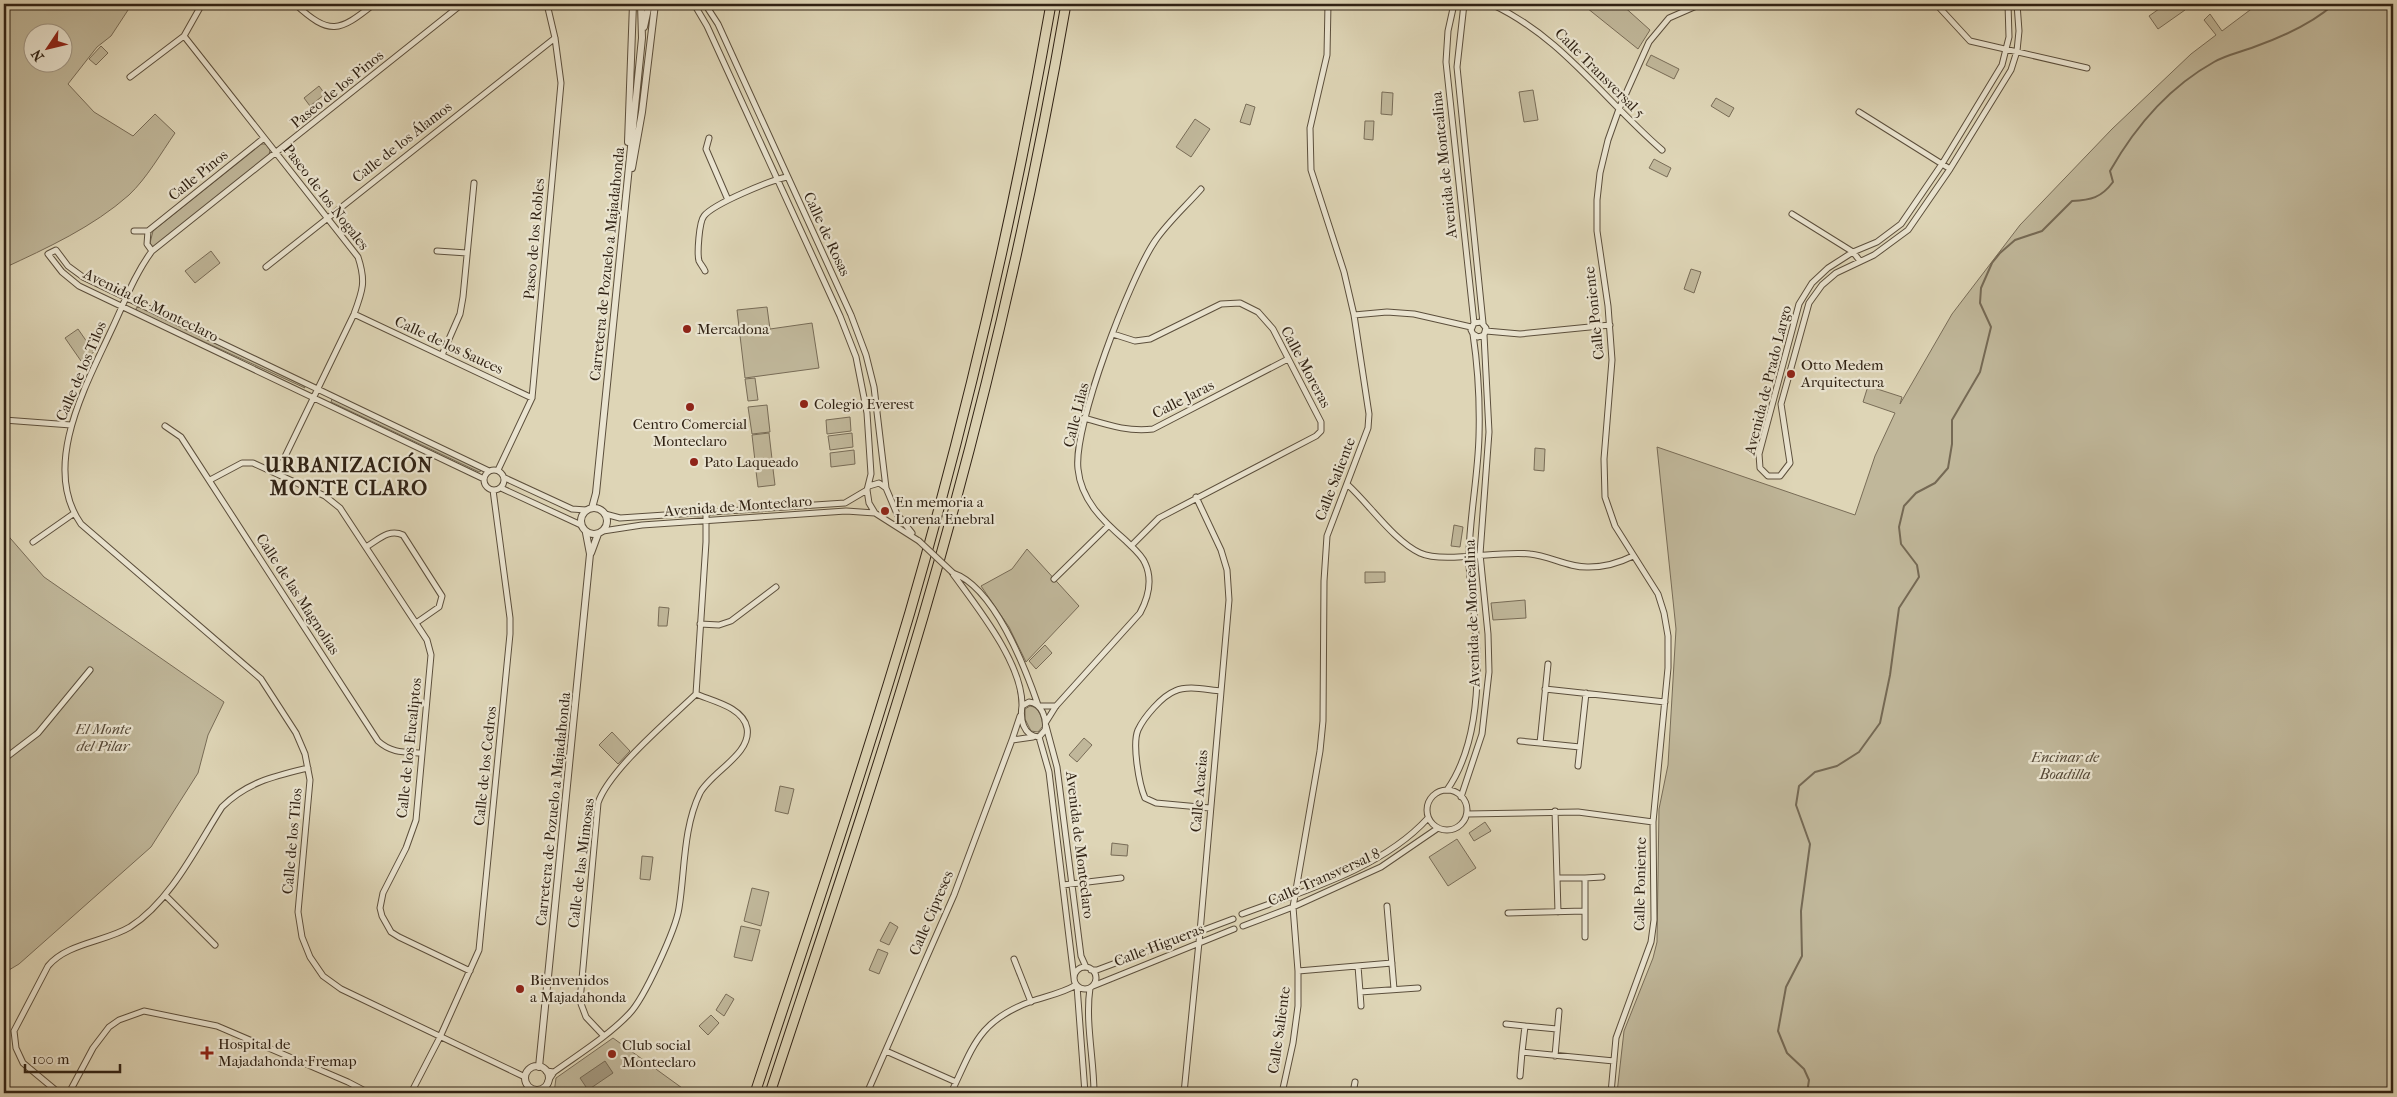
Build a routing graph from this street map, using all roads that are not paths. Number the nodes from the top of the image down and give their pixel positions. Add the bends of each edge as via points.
1 (202, 4) edge
2 (295, 4) edge
3 (374, 4) edge
4 (462, 4) edge
5 (547, 4) edge
6 (633, 4) edge
7 (642, 4) edge
8 (649, 4) edge
9 (655, 4) edge
10 (694, 4) edge
11 (705, 4) edge
12 (1051, 4) edge
13 (1066, 4) edge
14 (1328, 4) edge
15 (1454, 4) edge
16 (1464, 4) edge
17 (1491, 4) edge
18 (1701, 4) edge
19 (1936, 4) edge
20 (2008, 4) edge
21 (2017, 4) edge
22 (184, 36) junction
23 (555, 38) junction
24 (642, 38) junction
25 (2006, 49) junction
26 (2017, 51) junction
27 (2087, 68) dead end
28 (130, 77) dead end
29 (1619, 109) junction
30 (1859, 112) dead end
31 (264, 138) junction
32 (709, 138) dead end
33 (1662, 150) dead end
34 (276, 154) junction
35 (1942, 164) junction
36 (1950, 169) junction
37 (787, 177) junction
38 (777, 179) junction
39 (474, 183) dead end
40 (1201, 189) dead end
41 (627, 191) junction
42 (728, 200) junction
43 (1792, 214) dead end
44 (327, 218) junction
45 (134, 231) dead end
46 (148, 231) junction
47 (152, 251) junction
48 (437, 251) dead end
49 (1853, 252) junction
50 (467, 253) junction
51 (1860, 261) junction
52 (266, 267) dead end
53 (705, 271) dead end
54 (126, 299) junction
55 (122, 306) junction
56 (354, 314) junction
57 (1354, 315) junction
58 (1484, 323) junction
59 (1472, 325) junction
60 (1610, 325) junction
61 (1485, 333) junction
62 (1113, 334) junction
63 (1473, 334) junction
64 (442, 355) junction
65 (1288, 359) junction
66 (317, 390) junction
67 (314, 398) junction
68 (532, 398) junction
69 (1084, 418) junction
70 (4, 420) edge
71 (71, 425) junction
72 (165, 426) dead end
73 (498, 470) junction
74 (489, 471) junction
75 (277, 474) junction
76 (504, 478) junction
77 (484, 479) junction
78 (210, 480) junction
79 (1348, 485) junction
80 (501, 488) junction
81 (868, 488) junction
82 (886, 488) junction
83 (493, 490) junction
84 (596, 493) junction
85 (1196, 497) junction
86 (589, 509) junction
87 (895, 510) junction
88 (604, 513) junction
89 (875, 513) junction
90 (74, 514) junction
91 (706, 514) junction
92 (886, 519) junction
93 (706, 521) junction
94 (581, 525) junction
95 (1108, 526) junction
96 (586, 533) junction
97 (601, 533) junction
98 (914, 536) junction
99 (34, 542) dead end
100 (1131, 546) junction
101 (366, 547) junction
102 (1480, 554) junction
103 (1468, 555) junction
104 (1633, 556) junction
105 (590, 557) junction
106 (953, 573) junction
107 (1054, 579) dead end
108 (776, 586) dead end
109 (416, 623) junction
110 (700, 624) junction
111 (1548, 664) dead end
112 (90, 670) dead end
113 (1545, 689) junction
114 (1221, 690) junction
115 (1586, 693) junction
116 (696, 694) junction
117 (1665, 702) junction
118 (1022, 706) junction
119 (1038, 706) junction
120 (1056, 706) junction
121 (1021, 714) junction
122 (1046, 724) junction
123 (1037, 737) junction
124 (1012, 740) junction
125 (1520, 741) dead end
126 (1540, 743) junction
127 (1580, 748) junction
128 (421, 753) junction
129 (4, 759) edge
130 (1578, 766) dead end
131 (308, 768) junction
132 (1447, 790) junction
133 (1461, 797) junction
134 (1210, 808) junction
135 (1555, 811) junction
136 (1466, 814) junction
137 (1428, 818) junction
138 (1653, 822) junction
139 (1438, 828) junction
140 (1602, 877) dead end
141 (1121, 878) dead end
142 (1557, 878) junction
143 (1585, 878) junction
144 (1073, 884) junction
145 (1063, 885) junction
146 (166, 894) junction
147 (1296, 894) junction
148 (1387, 906) dead end
149 (1293, 907) junction
150 (1585, 911) junction
151 (1558, 912) junction
152 (1508, 913) dead end
153 (1242, 914) dead end
154 (1233, 920) dead end
155 (1243, 926) dead end
156 (1234, 929) dead end
157 (1200, 932) junction
158 (1585, 937) dead end
159 (1198, 943) junction
160 (216, 945) dead end
161 (1014, 959) dead end
162 (1392, 963) junction
163 (1358, 966) junction
164 (1089, 968) junction
165 (1298, 970) junction
166 (470, 971) junction
167 (1074, 978) junction
168 (1077, 986) junction
169 (1091, 987) junction
170 (1418, 988) dead end
171 (1394, 990) junction
172 (1360, 992) junction
173 (1031, 1002) junction
174 (1361, 1006) dead end
175 (1559, 1011) dead end
176 (1506, 1024) dead end
177 (1524, 1026) junction
178 (1558, 1029) junction
179 (603, 1035) junction
180 (440, 1037) junction
181 (886, 1051) junction
182 (1522, 1052) junction
183 (1555, 1056) junction
184 (1614, 1061) junction
185 (539, 1067) junction
186 (546, 1071) junction
187 (554, 1072) junction
188 (1520, 1076) dead end
189 (525, 1077) junction
190 (548, 1081) junction
191 (956, 1082) junction
192 (1355, 1082) dead end
193 (536, 1092) edge
194 (59, 1093) edge
195 (69, 1093) edge
196 (369, 1093) edge
197 (411, 1093) edge
198 (755, 1093) edge
199 (770, 1093) edge
200 (867, 1093) edge
201 (951, 1093) edge
202 (1085, 1093) edge
203 (1094, 1093) edge
204 (1184, 1093) edge
205 (1282, 1093) edge
206 (1353, 1093) edge
207 (1611, 1093) edge

1 - 22 street
2 - 3 street via 318,23 328,26 349,23
4 - 34 street, Paseo de los Pinos
5 - 23 street, Paseo de los Robles
6 - 41 street
7 - 24 street, Carretera de Pozuelo a Majadahonda
8 - 24 street, Carretera de Pozuelo a Majadahonda
9 - 41 street via 642,112
10 - 38 street, Calle de Rosas
11 - 37 street, Calle de Rosas via 718,24
12 - 198 highway via 992,294 935,523 880,708
13 - 199 highway via 1008,291 946,537 894,715
14 - 57 street, Calle Saliente via 1327,55 1310,128 1310,162
15 - 59 street, Avenida de Montealina via 1446,62
16 - 58 street, Avenida de Montealina via 1457,67
17 - 29 street, Calle Transversal 5 via 1515,14 1552,41
18 - 29 street, Calle Poniente via 1678,12 1658,29 1648,42
19 - 25 street via 1970,41
20 - 25 street, Avenida de Prado Largo
21 - 26 street, Avenida de Prado Largo
22 - 28 street
22 - 31 street, Paseo de los Nogales
23 - 44 street, Calle de los Álamos
23 - 68 street, Paseo de los Robles via 561,83
24 - 41 street, Carretera de Pozuelo a Majadahonda
25 - 26 street
25 - 35 street, Avenida de Prado Largo via 2002,65
26 - 27 street
26 - 36 street, Avenida de Prado Largo via 2011,70
29 - 33 street, Calle Transversal 5
29 - 60 street, Calle Poniente via 1600,173 1597,200 1597,231
30 - 35 street
31 - 34 street, Paseo de los Nogales
31 - 46 street, Calle Pinos
32 - 42 street via 706,149
34 - 44 street, Paseo de los Nogales
34 - 47 street, Paseo de los Pinos
35 - 36 street
35 - 49 street, Avenida de Prado Largo via 1901,224 1878,242
36 - 51 street, Avenida de Prado Largo via 1908,230 1891,244
37 - 38 street
37 - 82 street, Calle de Rosas via 851,315 866,355 874,387
38 - 42 street
38 - 81 street, Calle de Rosas via 856,357 867,414 871,474
39 - 50 street
40 - 62 street, Calle Lilas via 1155,240 1130,289
41 - 84 street, Carretera de Pozuelo a Majadahonda
42 - 53 street via 704,215 700,223 699,260
43 - 49 street
44 - 52 street, Calle de los Álamos
44 - 56 street, Paseo de los Nogales via 358,257 364,273 364,288
45 - 46 street
46 - 47 street via 147,244
47 - 54 street, Paseo de los Pinos
48 - 50 street
49 - 51 street
49 - 51 street, Avenida de Prado Largo via 1812,283 1799,304 1759,454 1760,468 1768,476 1780,476 1790,463 1782,404 1810,303 1822,285 1836,273
50 - 64 street via 460,314
54 - 55 street, Calle de los Tilos
54 - 55 street, Avenida de Monteclaro via 83,277 68,266 56,250 48,254 79,286
54 - 66 street, Avenida de Monteclaro
55 - 67 street, Avenida de Monteclaro
55 - 71 street, Calle de los Tilos
56 - 64 street, Calle de los Sauces
56 - 66 street, Paseo de los Nogales
57 - 59 street via 1414,314
57 - 79 street, Calle Saliente via 1370,414
58 - 59 street
58 - 61 street
59 - 63 street
60 - 61 street via 1520,334
60 - 104 street, Calle Poniente via 1612,360 1603,482 1612,519
61 - 63 street via 1478,337
61 - 102 street, Avenida de Montealina via 1490,432
62 - 65 street, Calle Moreras via 1135,341 1150,339 1220,304 1240,303 1258,312 1273,329
62 - 69 street, Calle Lilas
63 - 103 street, Avenida de Montealina via 1479,438
64 - 68 street, Calle de los Sauces
65 - 69 street, Calle Jaras via 1152,429 1128,430
65 - 85 street, Calle Moreras via 1321,422 1321,431
66 - 67 street, Paseo de los Nogales
66 - 74 street, Avenida de Monteclaro
67 - 75 street, Paseo de los Nogales
67 - 77 street, Avenida de Monteclaro
68 - 73 street, Paseo de los Robles
69 - 95 street, Calle Lilas via 1078,446 1078,469 1083,489 1093,508
70 - 71 street
71 - 90 street, Calle de los Tilos via 66,466 67,490
72 - 78 street, Calle de las Magnolias via 181,437
73 - 74 street
73 - 76 street
74 - 77 street
75 - 78 street, Calle de los Eucaliptos via 253,463 242,462
75 - 101 street, Calle de los Eucaliptos via 325,496 340,508
76 - 80 street
76 - 86 street via 572,509
77 - 83 street via 488,488
78 - 128 street, Calle de las Magnolias via 378,740 394,751
79 - 103 street via 1418,552 1440,558
79 - 147 street, Calle Saliente via 1340,497 1327,536 1323,721
80 - 83 street
80 - 94 street
81 - 82 street via 879,483
81 - 89 street via 869,503
81 - 91 street, Avenida de Monteclaro via 844,503
82 - 87 street, Calle de Rosas
83 - 166 street, Calle de los Cedros via 510,634 479,950
84 - 86 street, Carretera de Pozuelo a Majadahonda
84 - 88 street, Carretera de Pozuelo a Majadahonda
85 - 100 street, Calle Moreras via 1159,518
85 - 114 street, Calle Acacias via 1212,528 1227,570 1229,600
86 - 88 street
86 - 94 street via 580,519
87 - 92 street
87 - 98 street
88 - 91 street, Avenida de Monteclaro via 620,518
88 - 97 street via 607,523
89 - 92 street
89 - 93 street, Avenida de Monteclaro via 846,511
90 - 99 street
90 - 131 street, Calle de los Tilos via 97,541 261,679 296,733
91 - 93 street
92 - 98 street
93 - 97 street, Avenida de Monteclaro via 642,525
93 - 110 street
94 - 96 street
95 - 100 street, Calle Lilas
95 - 107 street
96 - 97 street
96 - 105 street, Carretera de Pozuelo a Majadahonda
97 - 105 street, Carretera de Pozuelo a Majadahonda
98 - 106 street, bridge
100 - 120 street, Calle Lilas via 1145,562 1150,582 1148,599 1140,613
101 - 109 street, Calle de los Eucaliptos
101 - 109 street via 388,534 396,532 403,535 442,596 439,607
102 - 103 street
102 - 104 street via 1529,553 1586,568
102 - 133 street, Avenida de Montealina via 1488,634 1487,694 1482,734
103 - 132 street, Avenida de Montealina via 1477,658 1476,690 1466,750 1460,770
104 - 117 street, Calle Poniente via 1650,580 1664,613 1668,636
105 - 185 street, Carretera de Pozuelo a Majadahonda
106 - 118 street via 995,632 1022,694
106 - 119 street via 977,588 990,606 1016,653
108 - 110 street via 731,621 719,625
109 - 128 street, Calle de los Eucaliptos via 427,640 431,655
110 - 116 street
111 - 113 street
112 - 129 street via 38,733
113 - 115 street
113 - 126 street
114 - 134 street, Calle Acacias
114 - 134 street via 1176,690 1144,720 1136,738 1140,787 1145,798 1156,803
115 - 117 street
115 - 127 street
116 - 179 street, Calle de las Mimosas via 620,769 598,803 580,1001 586,1017
116 - 179 street via 738,712 747,728 746,742 701,792 691,817 674,929 630,1013
117 - 138 street, Calle Poniente
118 - 119 street via 1029,702
118 - 121 street, Calle Cipreses
119 - 120 street
119 - 122 street, Avenida de Monteclaro
120 - 122 street, Calle Lilas
121 - 123 street, Avenida de Monteclaro via 1025,728
121 - 124 street, Calle Cipreses
122 - 123 street, Calle Lilas via 1044,734
122 - 144 street, Avenida de Monteclaro via 1057,767
123 - 124 street
123 - 145 street, Avenida de Monteclaro via 1049,772
124 - 181 street, Calle Cipreses via 954,895
125 - 126 street
126 - 127 street
127 - 130 street
128 - 166 street, Calle de los Eucaliptos via 416,820 383,893 380,908 391,932 399,938
131 - 146 street via 251,784 231,798
131 - 180 street, Calle de los Tilos via 310,793 298,912 302,937 310,957 323,976 341,989
132 - 133 street
132 - 137 street via 1433,796 1427,810
133 - 136 street
134 - 157 street, Calle Acacias
135 - 136 street
135 - 138 street
135 - 142 street
136 - 139 street via 1456,828
137 - 139 street
137 - 147 street, Calle Transversal 8 via 1413,834 1380,856
138 - 184 street, Calle Poniente via 1654,920 1651,942 1616,1038
139 - 149 street, Calle Transversal 8 via 1381,867
140 - 143 street
141 - 144 street
142 - 143 street
142 - 151 street
143 - 150 street
144 - 145 street
144 - 164 street, Avenida de Monteclaro via 1081,956
145 - 167 street, Avenida de Monteclaro
146 - 160 street
146 - 194 street via 130,927 56,957 20,1018 14,1031 16,1048 23,1063
147 - 149 street, Calle Saliente
147 - 153 street, Calle Transversal 8
148 - 162 street
149 - 155 street, Calle Transversal 8
149 - 165 street, Calle Saliente
150 - 151 street
150 - 158 street
151 - 152 street
154 - 157 street, Calle Higueras
156 - 159 street, Calle Higueras
157 - 159 street, Calle Acacias
157 - 164 street, Calle Higueras via 1097,970
159 - 169 street, Calle Higueras
159 - 204 street, Calle Acacias
161 - 173 street
162 - 163 street, Calle Saliente
162 - 171 street
163 - 165 street, Calle Saliente
163 - 172 street
164 - 167 street via 1078,970
164 - 169 street via 1096,977
165 - 205 street, Calle Saliente via 1298,1006
166 - 180 street, Calle de los Cedros
167 - 168 street
168 - 169 street
168 - 173 street
168 - 202 street
169 - 203 street via 1087,1003
170 - 171 street
171 - 172 street
172 - 174 street
173 - 191 street via 1006,1012 987,1026 973,1046
175 - 178 street
176 - 177 street
177 - 178 street
177 - 182 street
178 - 183 street
179 - 187 street
180 - 189 street, Calle de los Tilos
180 - 197 street, Calle de los Cedros
181 - 191 street
181 - 200 street, Calle Cipreses
182 - 183 street
182 - 188 street
183 - 184 street
184 - 207 street, Calle Poniente
185 - 186 street
185 - 189 street via 528,1070
186 - 187 street
186 - 190 street
187 - 190 street
189 - 193 street
190 - 193 street
191 - 201 street
192 - 206 street
195 - 196 street via 108,1027 144,1011 217,1026

